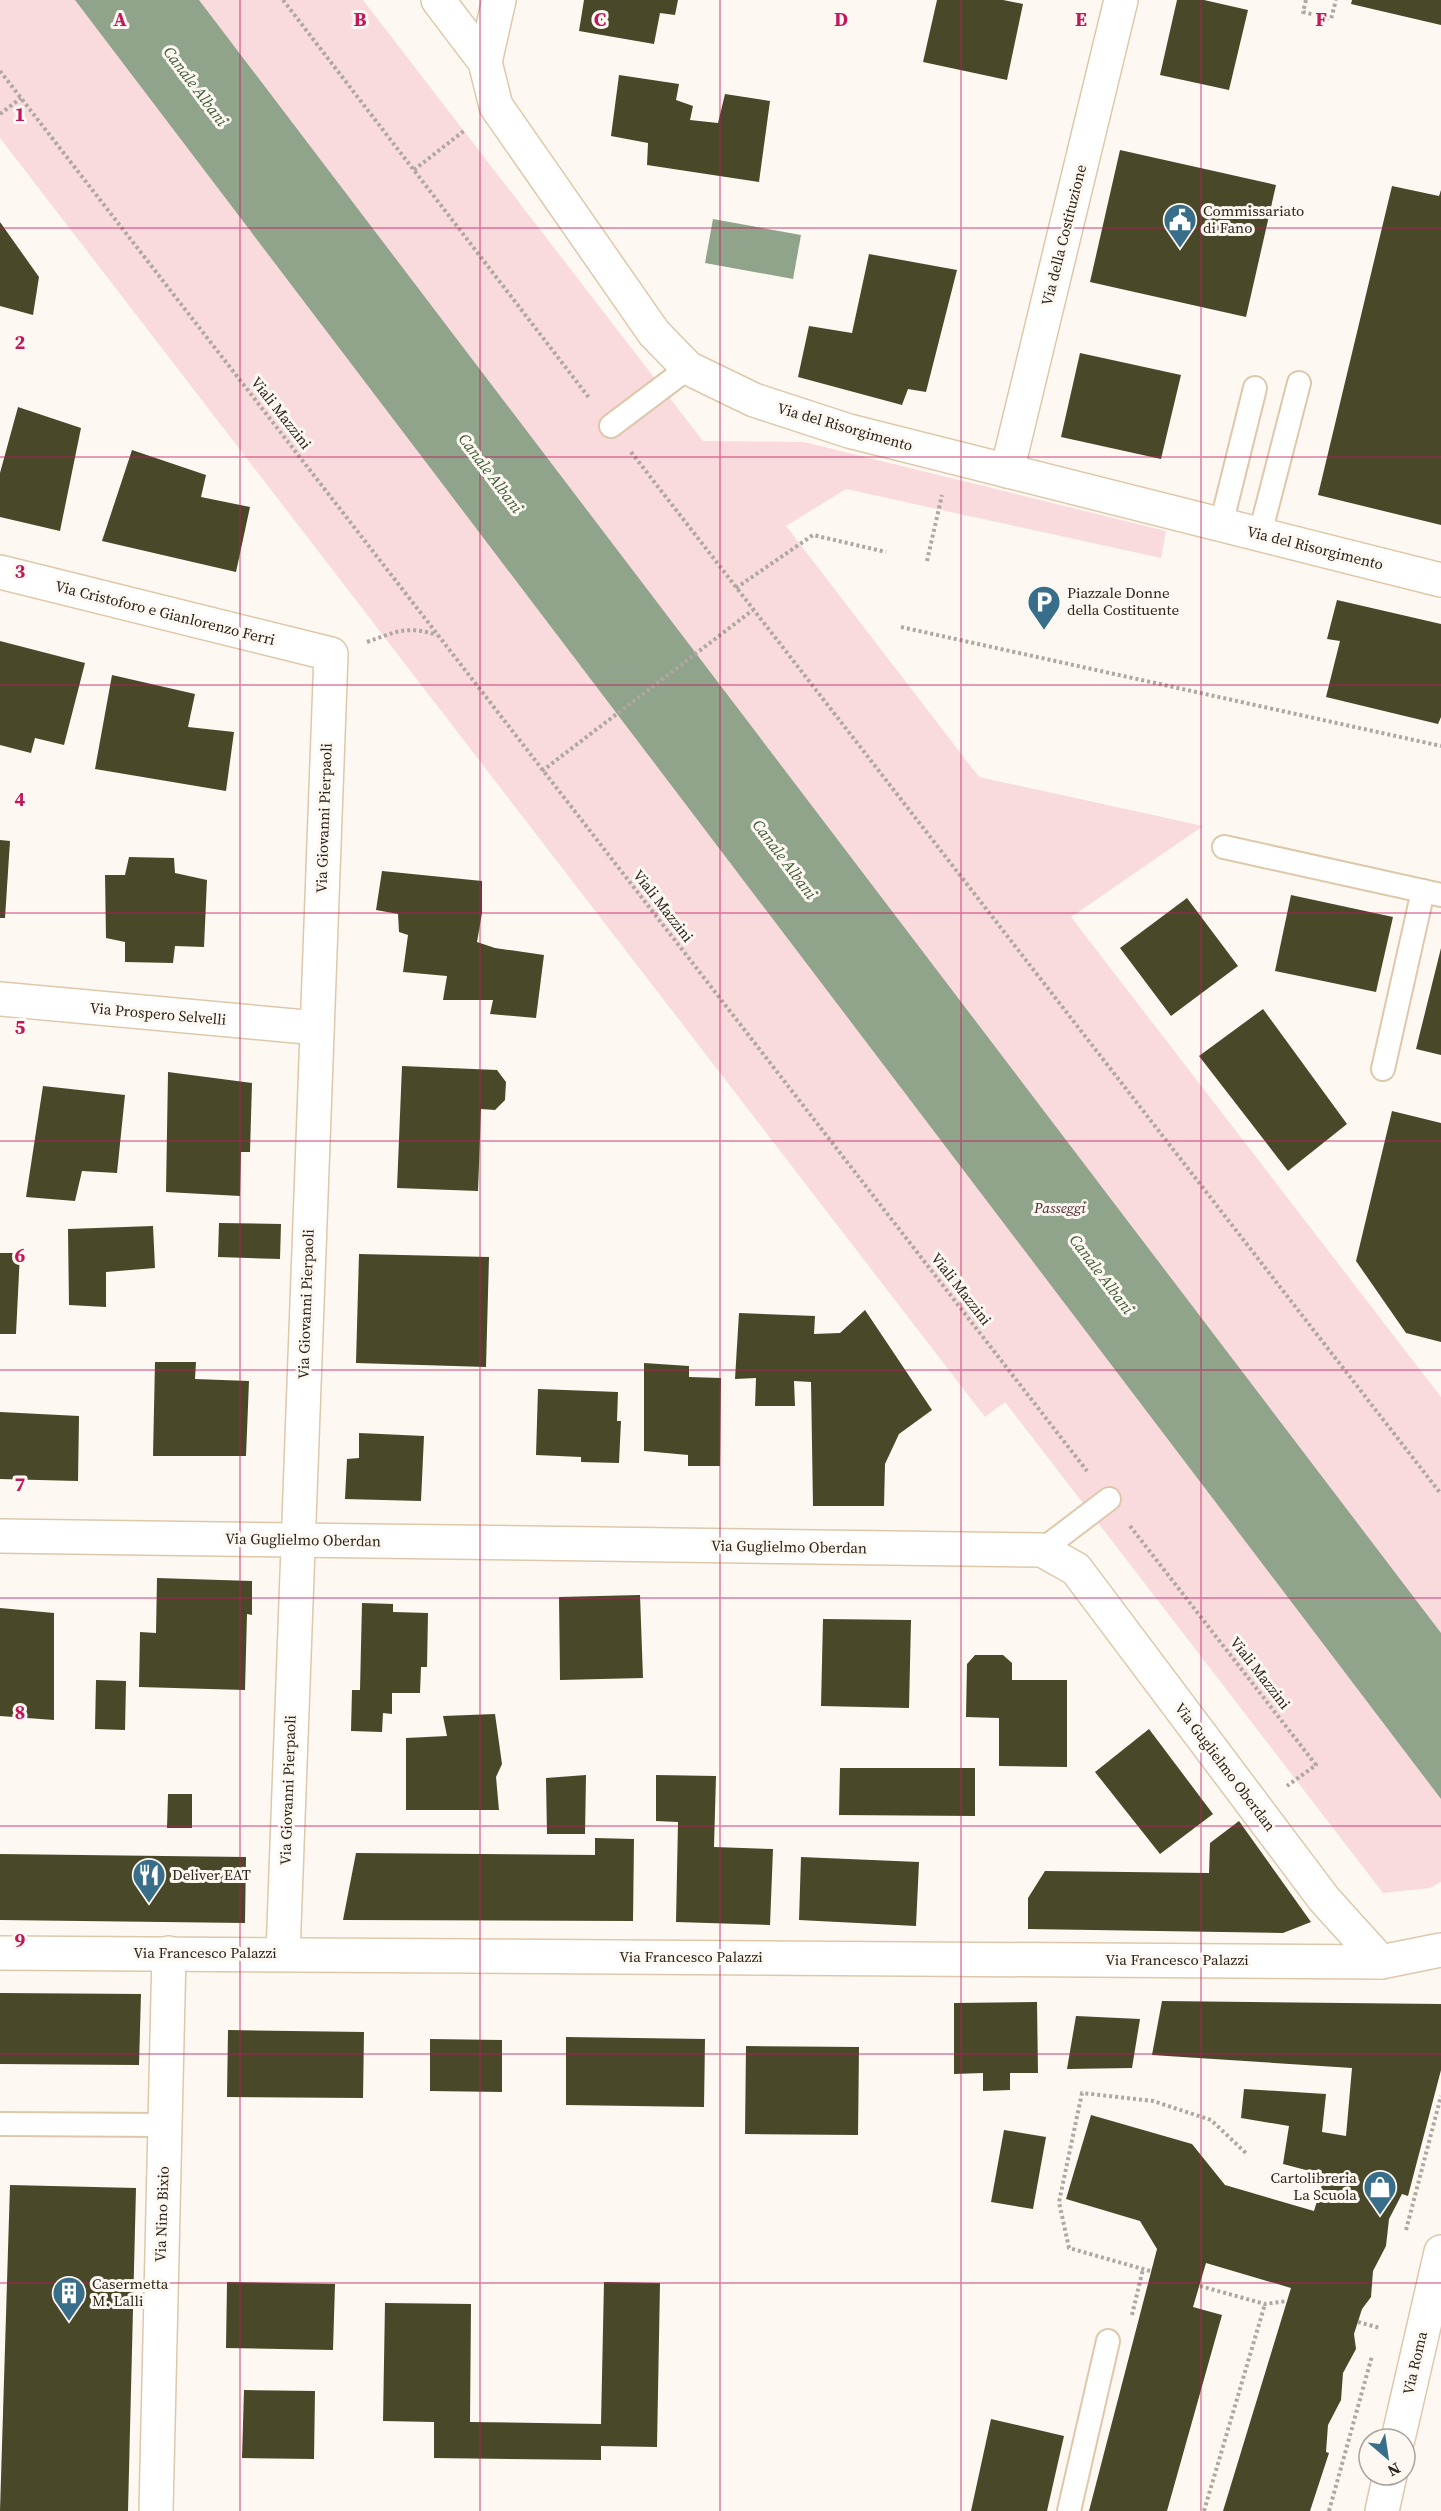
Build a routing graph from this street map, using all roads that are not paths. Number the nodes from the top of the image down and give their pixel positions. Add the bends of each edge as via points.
1 (438, 0) edge
2 (499, 0) edge
3 (1121, 0) edge
4 (485, 62) junction
5 (688, 368) junction
6 (1299, 383) dead end
7 (1255, 388) dead end
8 (611, 426) road end
9 (1007, 471) junction
10 (1221, 525) junction
11 (1260, 534) junction
12 (0, 572) edge
13 (1441, 580) edge
14 (331, 654) joint
15 (1224, 847) dead end
16 (1432, 893) edge
17 (0, 999) edge
18 (316, 1028) junction
19 (1383, 1070) dead end
20 (1109, 1499) road end
21 (0, 1536) edge
22 (297, 1540) junction
23 (1042, 1550) junction
24 (1441, 1950) edge
25 (0, 1953) edge
26 (169, 1953) junction
27 (283, 1954) junction
28 (1381, 1962) junction
29 (0, 2124) edge
30 (165, 2126) junction
31 (1441, 2253) edge
32 (1108, 2341) dead end
33 (1401, 2427) edge
34 (1387, 2487) edge
35 (156, 2511) edge
36 (1069, 2511) edge
37 (1382, 2511) edge

1 - 4 street, Via del Risorgimento
2 - 4 street
3 - 9 street, Via della Costituzione
4 - 5 street, Via del Risorgimento via 496,105 654,333
5 - 8 lane
5 - 9 street, Via del Risorgimento via 754,400 849,431
6 - 11 lane
7 - 10 lane
9 - 10 street, Via del Risorgimento
10 - 11 street, Via del Risorgimento
11 - 13 street, Via del Risorgimento
12 - 14 street, Via Cristoforo e Gianlorenzo Ferri
14 - 18 street, Via Giovanni Pierpaoli
15 - 16 lane
16 - 19 lane
17 - 18 street, Via Prospero Selvelli
18 - 22 street, Via Giovanni Pierpaoli
20 - 23 lane
21 - 22 street, Via Guglielmo Oberdan
22 - 23 street, Via Guglielmo Oberdan
22 - 27 street, Via Giovanni Pierpaoli
23 - 28 street, Via Guglielmo Oberdan via 1076,1569 1324,1899
24 - 28 street, Via Francesco Palazzi
25 - 26 street, Via Francesco Palazzi
26 - 27 street, Via Francesco Palazzi
26 - 30 street, Via Nino Bixio
27 - 28 street, Via Francesco Palazzi
29 - 30 lane
30 - 35 street, Via Nino Bixio
31 - 33 street, Via Roma
32 - 36 lane
34 - 37 street

